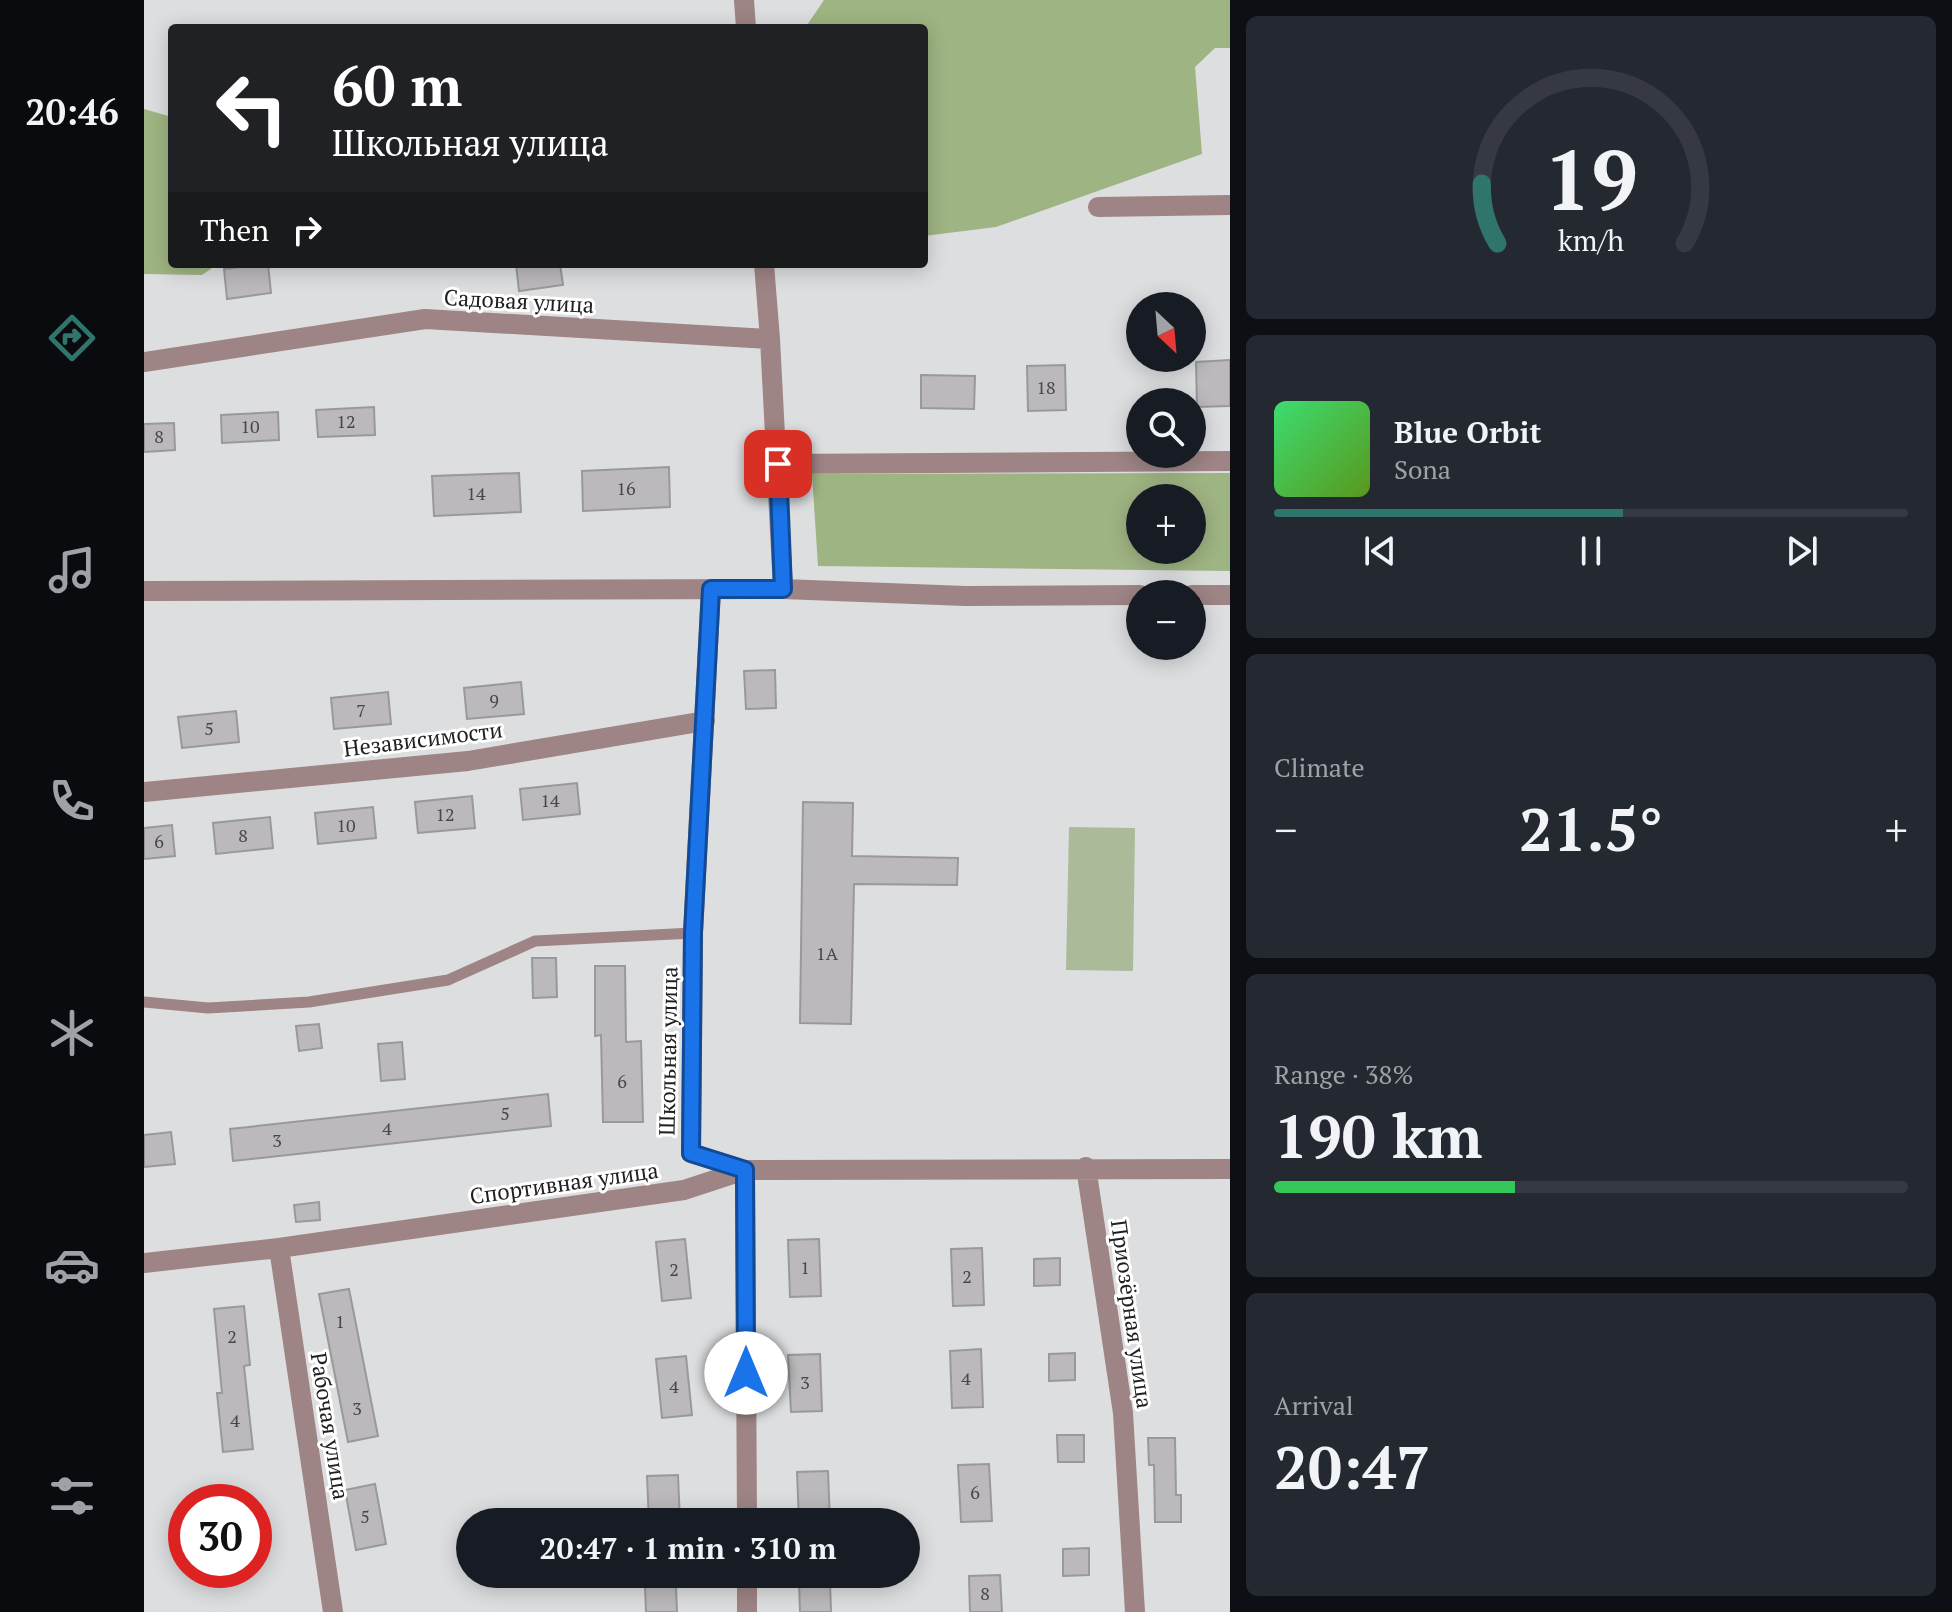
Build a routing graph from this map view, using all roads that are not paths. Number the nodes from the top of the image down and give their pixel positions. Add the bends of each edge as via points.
1 (744, 0) edge
2 (746, 24) edge
3 (1230, 205) edge
4 (1098, 207) dead end
5 (764, 268) edge
6 (770, 339) junction
7 (144, 362) edge
8 (1230, 461) edge
9 (778, 464) junction
10 (711, 589) junction
11 (783, 589) junction
12 (144, 591) edge
13 (1126, 595) edge
14 (1206, 595) edge
15 (1230, 595) edge
16 (705, 721) junction
17 (144, 792) edge
18 (693, 933) junction
19 (144, 1002) edge
20 (1086, 1167) junction
21 (1230, 1169) edge
22 (745, 1170) junction
23 (279, 1248) junction
24 (144, 1263) edge
25 (747, 1508) edge
26 (747, 1588) edge
27 (333, 1612) edge
28 (747, 1612) edge
29 (1135, 1612) edge

1 - 2 street
3 - 4 street
5 - 6 street
6 - 7 street, Садовая улица via 425,319
6 - 9 street
8 - 9 street
9 - 11 street
10 - 11 street
10 - 12 street
10 - 16 street, Школьная улица
11 - 13 street
14 - 15 street
16 - 17 street, Независимости via 468,761
16 - 18 street, Школьная улица
18 - 19 lane via 535,941 448,980 309,1002 208,1008
18 - 22 street, Школьная улица via 691,1153
20 - 21 street
20 - 22 street, Спортивная улица
20 - 29 street, Приозёрная улица via 1123,1413
22 - 23 street, Спортивная улица via 684,1190
22 - 25 street
23 - 24 street, Спортивная улица
23 - 27 street, Рабочая улица
26 - 28 street

